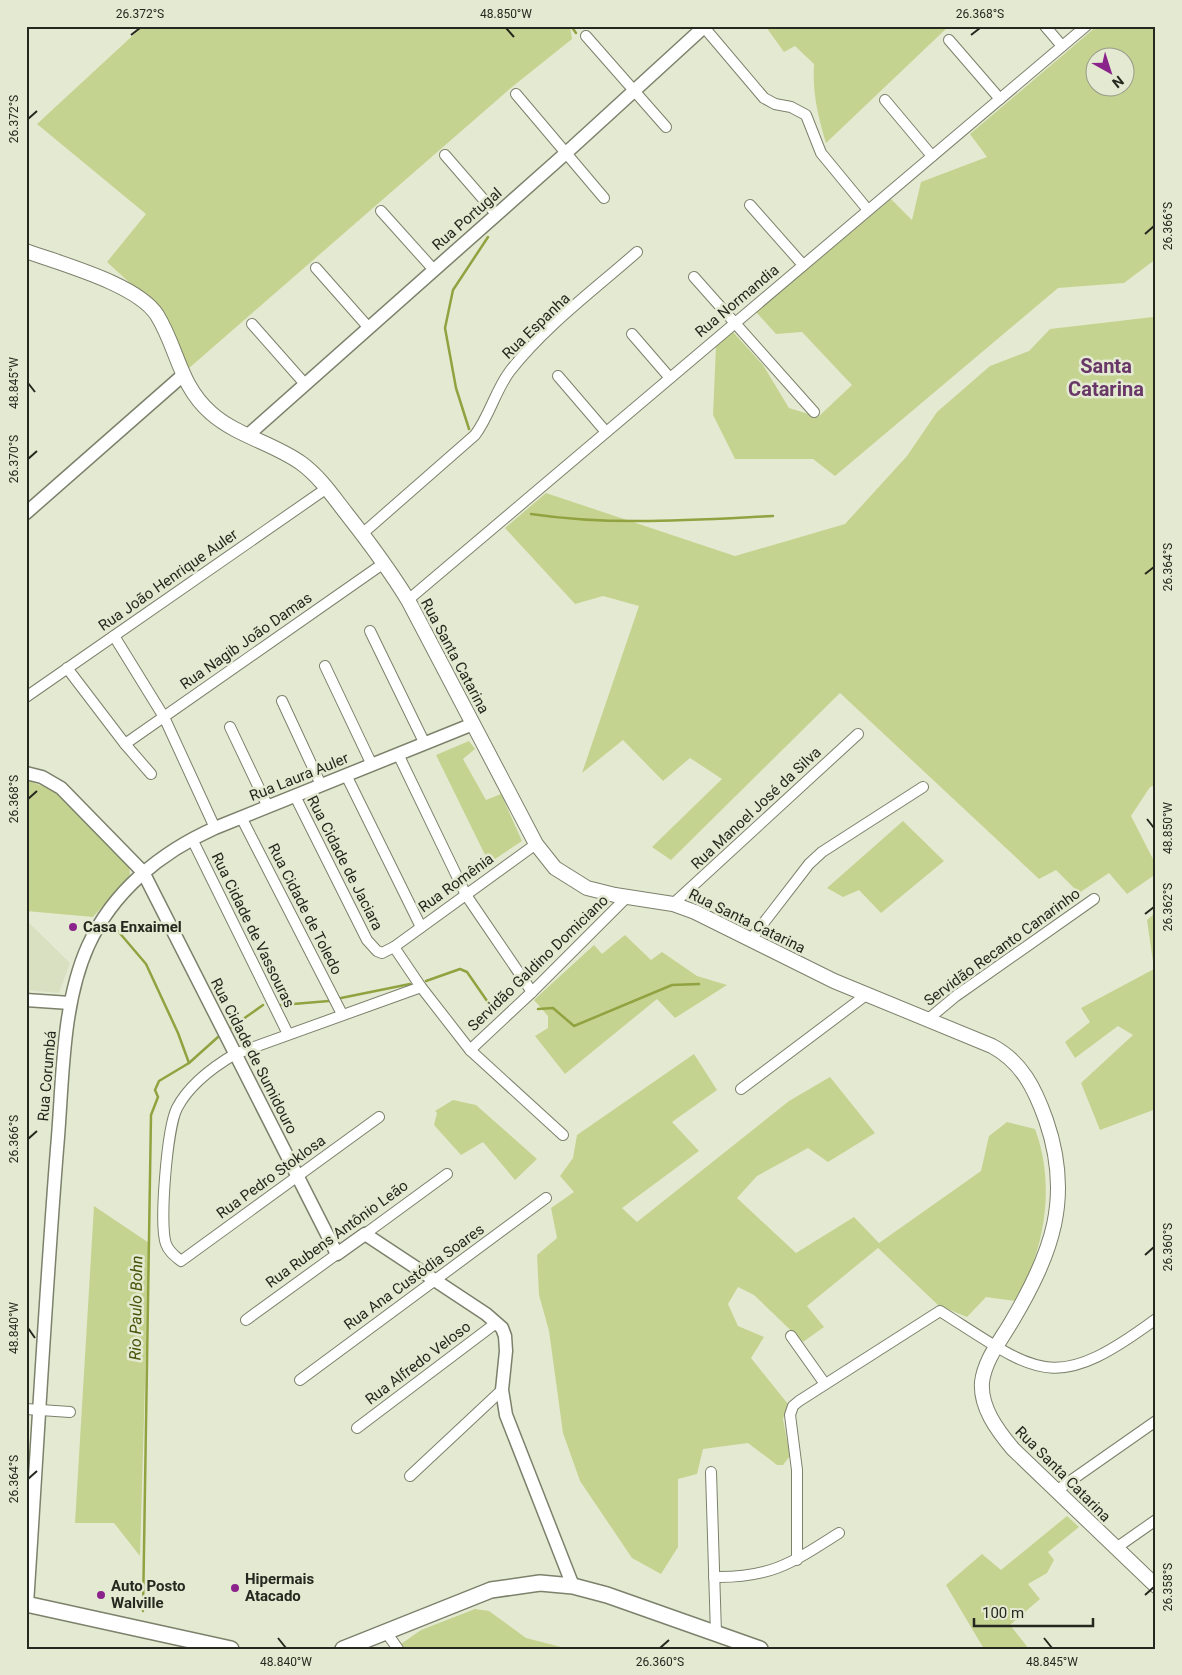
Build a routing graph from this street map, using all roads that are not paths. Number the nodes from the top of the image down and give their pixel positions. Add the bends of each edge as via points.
1 (1045, 26) edge
2 (1086, 26) edge
3 (704, 27) edge
4 (586, 36) dead end
5 (949, 40) dead end
6 (1062, 46) junction
7 (635, 92) junction
8 (516, 94) dead end
9 (1000, 99) junction
10 (885, 100) dead end
11 (666, 127) dead end
12 (566, 153) junction
13 (445, 155) dead end
14 (932, 156) junction
15 (604, 198) dead end
16 (750, 205) dead end
17 (868, 210) junction
18 (381, 211) dead end
19 (497, 215) junction
20 (26, 251) edge
21 (636, 252) dead end
22 (803, 265) junction
23 (316, 268) dead end
24 (434, 270) junction
25 (694, 277) dead end
26 (735, 323) junction
27 (252, 324) dead end
28 (369, 328) junction
29 (632, 334) dead end
30 (182, 376) junction
31 (558, 376) dead end
32 (670, 378) junction
33 (305, 384) junction
34 (814, 412) dead end
35 (606, 432) junction
36 (248, 435) junction
37 (327, 488) junction
38 (26, 512) edge
39 (362, 534) junction
40 (384, 563) junction
41 (408, 600) junction
42 (370, 632) dead end
43 (114, 636) junction
44 (325, 666) dead end
45 (67, 668) junction
46 (26, 697) edge
47 (282, 701) dead end
48 (164, 717) junction
49 (473, 724) junction
50 (230, 727) dead end
51 (858, 734) dead end
52 (125, 744) junction
53 (424, 744) junction
54 (398, 754) junction
55 (372, 765) junction
56 (26, 773) edge
57 (151, 774) dead end
58 (346, 775) junction
59 (321, 786) junction
60 (923, 787) dead end
61 (295, 796) junction
62 (268, 806) junction
63 (241, 817) junction
64 (215, 828) junction
65 (192, 839) junction
66 (536, 844) junction
67 (144, 872) junction
68 (466, 895) junction
69 (627, 897) junction
70 (1094, 899) dead end
71 (673, 904) junction
72 (421, 927) junction
73 (752, 938) junction
74 (394, 947) junction
75 (421, 987) junction
76 (532, 992) junction
77 (866, 995) junction
78 (26, 1000) edge
79 (70, 1003) junction
80 (342, 1014) junction
81 (927, 1020) junction
82 (288, 1034) junction
83 (470, 1050) junction
84 (235, 1054) junction
85 (741, 1089) dead end
86 (379, 1117) dead end
87 (563, 1135) dead end
88 (447, 1174) dead end
89 (297, 1177) junction
90 (546, 1198) dead end
91 (365, 1234) junction
92 (337, 1254) junction
93 (434, 1280) junction
94 (1156, 1319) edge
95 (246, 1320) dead end
96 (496, 1322) junction
97 (791, 1336) dead end
98 (996, 1347) junction
99 (300, 1380) dead end
100 (825, 1384) junction
101 (502, 1390) junction
102 (33, 1409) edge
103 (70, 1412) dead end
104 (1156, 1421) edge
105 (357, 1428) dead end
106 (711, 1472) dead end
107 (410, 1476) dead end
108 (1056, 1491) junction
109 (1156, 1520) edge
110 (839, 1533) dead end
111 (1116, 1548) junction
112 (797, 1560) junction
113 (714, 1577) junction
114 (573, 1586) junction
115 (1156, 1586) edge
116 (27, 1604) edge
117 (158, 1632) junction
118 (386, 1632) junction
119 (716, 1634) junction
120 (204, 1647) edge
121 (175, 1649) edge
122 (231, 1649) edge
123 (343, 1649) edge
124 (398, 1649) edge
125 (760, 1649) edge

1 - 6 street
2 - 6 street, Rua Normandia
3 - 7 street, Rua Portugal
3 - 17 street via 764,98 775,104 791,106 806,115 821,153
4 - 7 street
5 - 9 street
6 - 9 street, Rua Normandia
7 - 11 street
7 - 12 street, Rua Portugal
8 - 12 street
9 - 14 street, Rua Normandia
10 - 14 street
12 - 15 street
12 - 19 street, Rua Portugal
13 - 19 street
14 - 17 street, Rua Normandia
16 - 22 street
17 - 22 street, Rua Normandia
18 - 24 street
19 - 24 street, Rua Portugal
20 - 30 main road, Rua Santa Catarina via 127,289 143,300 157,316
21 - 39 street, Rua Espanha via 519,360 500,386 475,435
22 - 26 street, Rua Normandia
23 - 28 street
24 - 28 street, Rua Portugal
25 - 26 street
26 - 32 street, Rua Normandia
26 - 34 street
27 - 33 street
28 - 33 street, Rua Portugal
29 - 32 street
30 - 36 main road, Rua Santa Catarina via 212,414
30 - 38 street
31 - 35 street
32 - 35 street, Rua Normandia
33 - 36 street, Rua Portugal
35 - 41 street, Rua Normandia
36 - 37 main road, Rua Santa Catarina via 300,462
37 - 39 main road, Rua Santa Catarina
37 - 43 street, Rua João Henrique Auler
39 - 40 main road, Rua Santa Catarina
40 - 41 main road, Rua Santa Catarina
40 - 48 street, Rua Nagib João Damas
41 - 49 main road, Rua Santa Catarina
42 - 53 street
43 - 45 street, Rua João Henrique Auler
43 - 48 street
44 - 55 street
45 - 46 street, Rua João Henrique Auler
45 - 52 street
47 - 59 street
48 - 52 street, Rua Nagib João Damas
48 - 64 street
49 - 53 street, Rua Laura Auler
49 - 66 main road, Rua Santa Catarina
50 - 62 street
51 - 71 street, Rua Manoel José da Silva
52 - 57 street
53 - 54 street, Rua Laura Auler
54 - 55 street, Rua Laura Auler
54 - 68 street
55 - 58 street, Rua Laura Auler
56 - 67 street, Rua Cidade de Sumidouro via 42,777 68,794
58 - 59 street, Rua Laura Auler
58 - 72 street
59 - 61 street, Rua Laura Auler
60 - 73 street via 822,852 809,864
61 - 62 street, Rua Laura Auler
61 - 74 street, Rua Cidade de Jaciara via 367,940 382,953
62 - 63 street, Rua Laura Auler
63 - 64 street, Rua Laura Auler
63 - 80 street, Rua Cidade de Toledo
64 - 65 street, Rua Laura Auler
65 - 67 street, Rua Laura Auler
65 - 82 street, Rua Cidade de Vassouras
66 - 68 street, Rua Romênia
66 - 69 main road, Rua Santa Catarina via 555,868 578,884
67 - 79 street, Rua Corumbá via 116,901 100,924 78,969
67 - 84 street, Rua Cidade de Sumidouro
68 - 72 street, Rua Romênia
68 - 76 street
69 - 71 main road, Rua Santa Catarina
69 - 76 street, Servidão Galdino Domiciano
70 - 81 street, Servidão Recanto Canarinho
71 - 73 main road, Rua Santa Catarina
72 - 74 street, Rua Romênia
73 - 77 main road, Rua Santa Catarina
74 - 75 street
75 - 80 street
75 - 83 street
76 - 83 street, Servidão Galdino Domiciano
77 - 81 main road, Rua Santa Catarina
77 - 85 street
78 - 79 street
79 - 102 street, Rua Corumbá
80 - 82 street
81 - 98 main road, Rua Santa Catarina via 992,1046 1018,1064 1036,1094 1055,1150 1059,1177 1058,1210 1048,1252 1036,1280
82 - 84 street
83 - 87 street
84 - 89 street, Rua Cidade de Sumidouro
84 - 89 street, Rua Pedro Stoklosa via 208,1072 192,1088 177,1108 170,1128 164,1233 169,1250 181,1261
86 - 89 street, Rua Pedro Stoklosa
88 - 91 street, Rua Rubens Antônio Leão
89 - 92 street, Rua Cidade de Sumidouro
90 - 93 street, Rua Ana Custódia Soares
91 - 92 street, Rua Rubens Antônio Leão
91 - 93 street
92 - 95 street, Rua Rubens Antônio Leão
93 - 96 street
93 - 99 street, Rua Ana Custódia Soares
94 - 98 street via 1091,1361 1065,1369 1048,1370 1030,1365
96 - 101 street via 502,1328 506,1343
96 - 105 street, Rua Alfredo Veloso
97 - 100 street
98 - 100 street via 940,1311
98 - 108 main road, Rua Santa Catarina via 982,1383 988,1413 1013,1449
100 - 112 street via 799,1401 791,1411 797,1470
101 - 107 street
101 - 114 street via 506,1415
102 - 103 street
102 - 116 street, Rua Corumbá
104 - 108 street
106 - 113 street
108 - 111 main road, Rua Santa Catarina
109 - 111 street
110 - 112 street
111 - 115 main road, Rua Santa Catarina
112 - 113 street via 765,1573
113 - 119 street
114 - 118 main road via 522,1584 491,1590
114 - 119 main road
116 - 117 main road
117 - 120 main road
117 - 121 main road
118 - 123 main road
118 - 124 street
119 - 125 main road
120 - 122 main road

